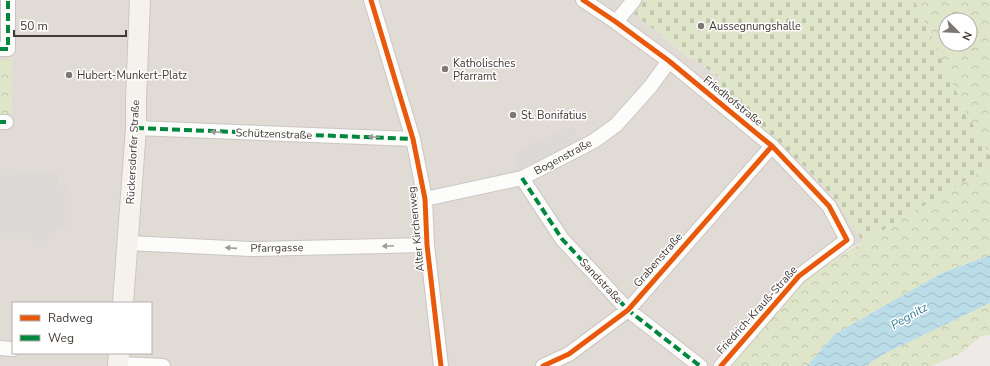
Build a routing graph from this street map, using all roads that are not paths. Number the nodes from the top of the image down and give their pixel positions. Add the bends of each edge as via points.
1 (8, 0) edge
2 (140, 0) edge
3 (371, 0) edge
4 (583, 0) edge
5 (634, 0) edge
6 (616, 22) junction
7 (0, 49) edge
8 (669, 61) junction
9 (136, 128) junction
10 (413, 139) junction
11 (772, 146) junction
12 (522, 178) junction
13 (425, 199) junction
14 (847, 240) joint
15 (128, 243) junction
16 (428, 244) junction
17 (123, 302) edge
18 (628, 310) junction
19 (0, 348) edge
20 (12, 348) edge
21 (118, 361) edge
22 (163, 366) edge
23 (441, 366) edge
24 (543, 366) edge
25 (700, 366) edge
26 (721, 366) edge

1 - 7 street via 8,49
2 - 9 main road, Rückersdorfer Straße
3 - 10 street, Alter Kirchenweg
4 - 6 street, Friedhofstraße
5 - 6 street
6 - 8 street, Friedhofstraße
8 - 11 street, Friedhofstraße
8 - 12 street, Bogenstraße via 650,88 616,125 594,141
10 -> 9 street, Schützenstraße
9 - 15 main road, Rückersdorfer Straße
10 - 13 street, Alter Kirchenweg
11 - 14 street, Friedhofstraße via 829,206
11 - 18 street, Grabenstraße
12 - 13 street, Bogenstraße
12 - 18 street, Sandstraße via 562,239
13 - 16 street, Alter Kirchenweg
14 - 26 street, Friedrich-Krauß-Straße via 799,276
16 -> 15 street, Pfarrgasse via 251,249
15 - 17 main road, Rückersdorfer Straße
16 - 23 street, Alter Kirchenweg
18 - 24 street, Grabenstraße via 569,354
18 - 25 street, Sandstraße
19 - 20 street
21 - 22 street

